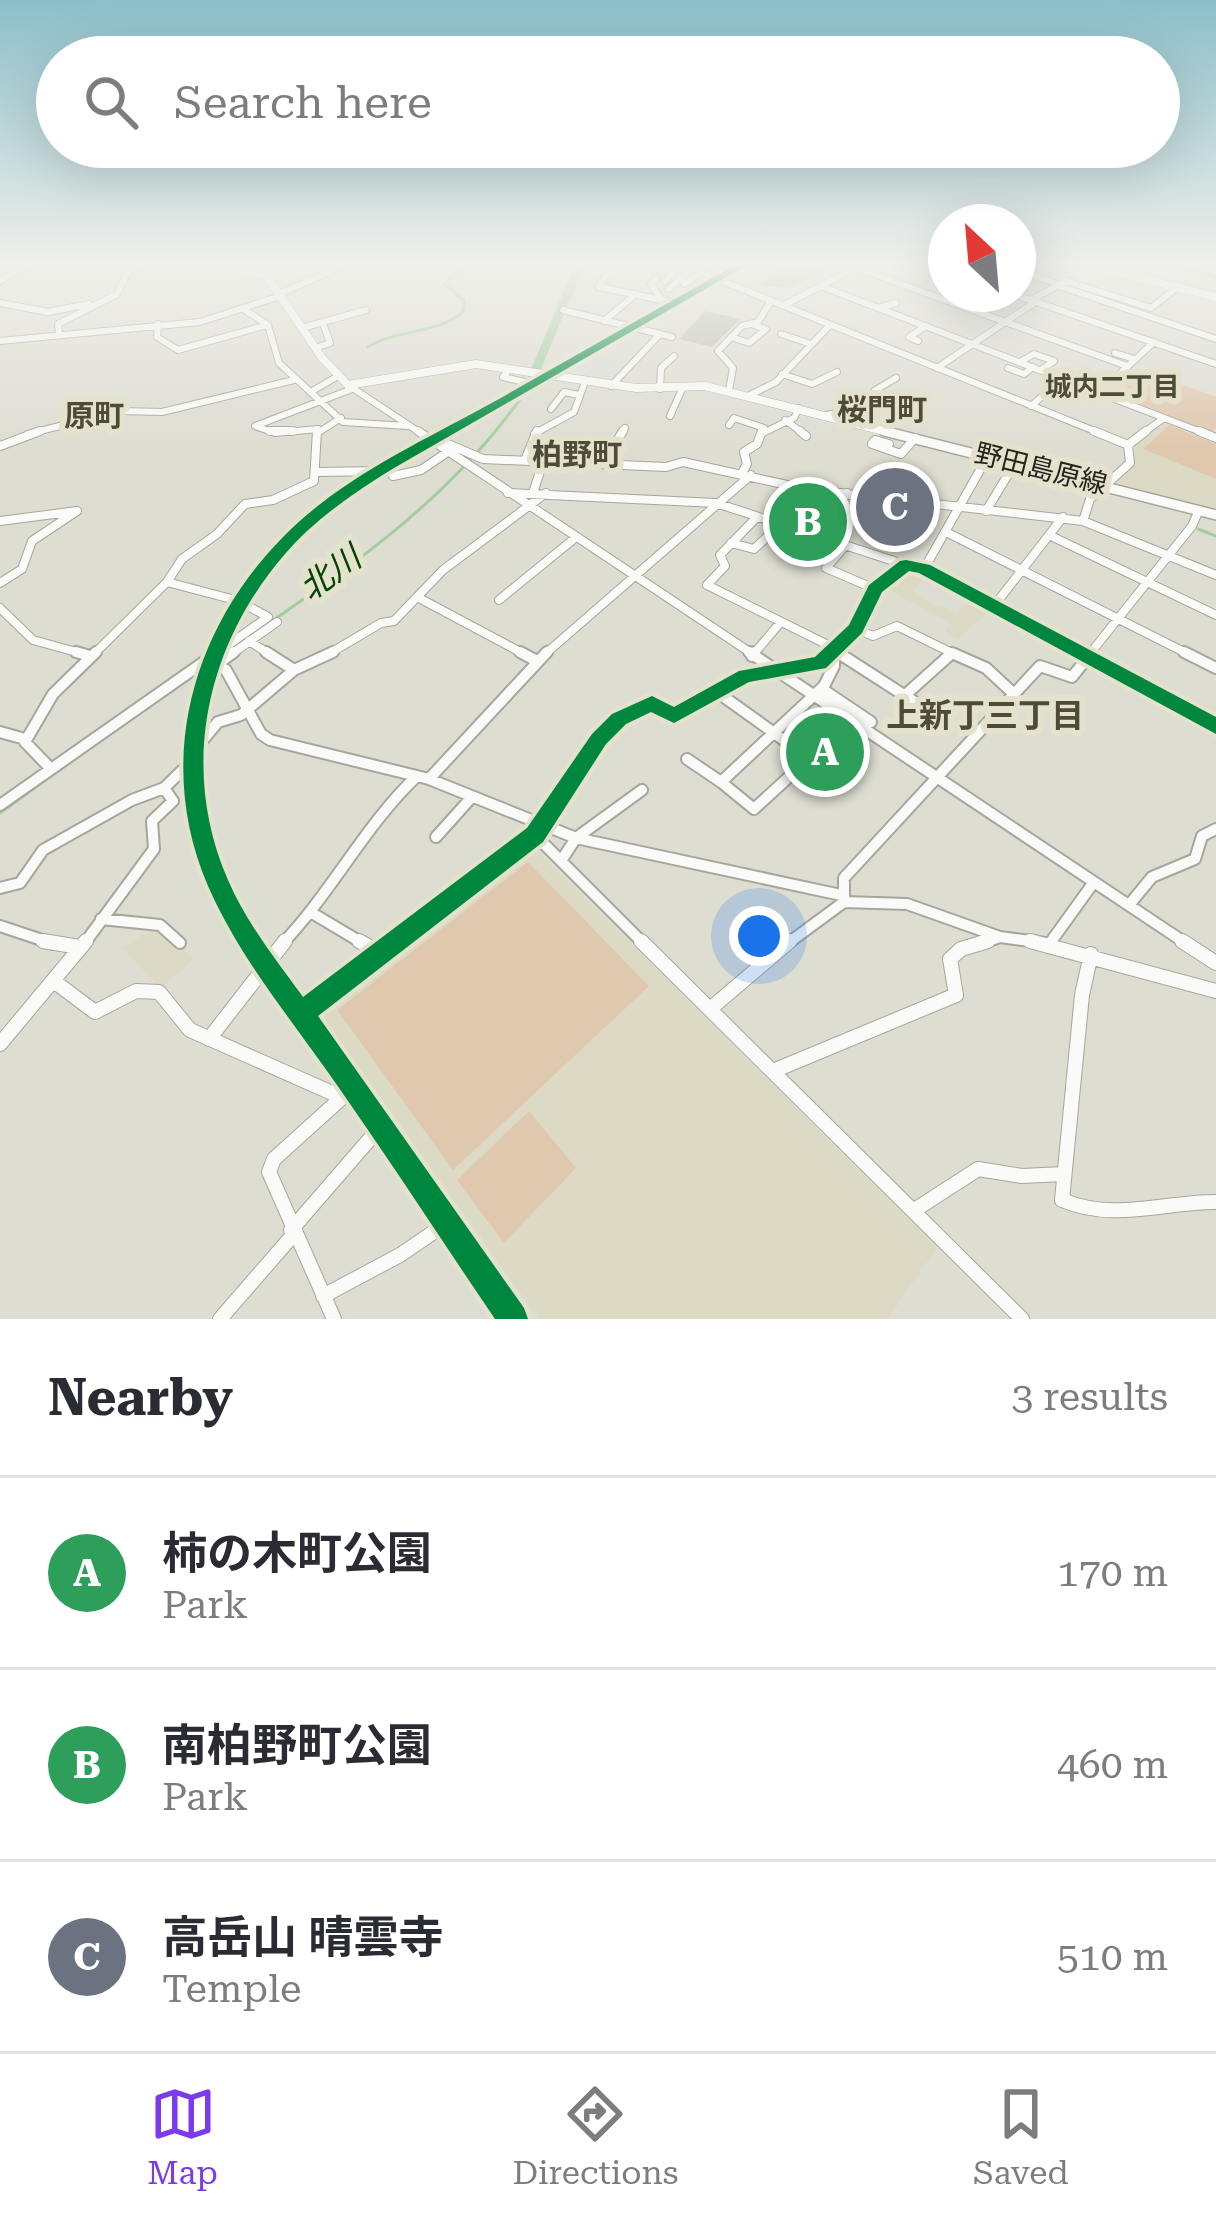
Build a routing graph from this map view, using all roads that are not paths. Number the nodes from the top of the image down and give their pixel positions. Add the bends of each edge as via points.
1 (268, 325) edge
2 (58, 326) edge
3 (141, 326) edge
4 (158, 326) edge
5 (266, 326) edge
6 (312, 326) edge
7 (324, 326) edge
8 (623, 326) edge
9 (637, 326) edge
10 (749, 326) edge
11 (756, 326) edge
12 (825, 326) edge
13 (833, 326) edge
14 (926, 326) joint
15 (999, 326) edge
16 (1014, 326) edge
17 (1105, 326) edge
18 (1128, 326) edge
19 (1177, 326) edge
20 (1053, 327) dead end
21 (302, 328) joint
22 (633, 328) junction
23 (1121, 331) junction
24 (58, 333) junction
25 (660, 334) junction
26 (781, 334) dead end
27 (1041, 335) junction
28 (1078, 336) dead end
29 (672, 337) dead end
30 (731, 337) junction
31 (1216, 339) edge
32 (1, 341) edge
33 (1154, 342) junction
34 (808, 344) junction
35 (973, 344) junction
36 (1067, 344) junction
37 (315, 348) junction
38 (900, 352) junction
39 (1115, 352) dead end
40 (674, 356) dead end
41 (921, 361) junction
42 (1021, 362) junction
43 (1131, 363) junction
44 (1216, 364) edge
45 (937, 368) junction
46 (1008, 368) dead end
47 (1037, 369) junction
48 (905, 371) dead end
49 (837, 372) dead end
50 (553, 374) junction
51 (782, 374) junction
52 (338, 376) junction
53 (896, 378) dead end
54 (294, 380) junction
55 (527, 382) junction
56 (585, 382) junction
57 (611, 386) junction
58 (350, 387) junction
59 (683, 387) junction
60 (660, 389) junction
61 (314, 390) junction
62 (729, 390) junction
63 (1046, 393) dead end
64 (1099, 393) junction
65 (579, 395) junction
66 (750, 395) junction
67 (328, 398) junction
68 (1031, 406) junction
69 (800, 408) junction
70 (551, 410) dead end
71 (670, 416) dead end
72 (827, 416) junction
73 (341, 418) junction
74 (1164, 418) junction
75 (785, 420) junction
76 (729, 424) dead end
77 (407, 426) junction
78 (625, 428) dead end
79 (764, 428) junction
80 (318, 429) junction
81 (897, 433) junction
82 (806, 436) dead end
83 (915, 438) junction
84 (1216, 438) edge
85 (431, 443) junction
86 (1128, 445) junction
87 (0, 446) edge
88 (447, 449) junction
89 (985, 455) junction
90 (526, 458) junction
91 (465, 459) junction
92 (544, 459) junction
93 (615, 462) junction
94 (1016, 463) junction
95 (382, 471) junction
96 (317, 472) junction
97 (746, 474) junction
98 (393, 476) dead end
99 (1104, 484) junction
100 (506, 493) junction
101 (533, 493) junction
102 (847, 493) junction
103 (546, 494) junction
104 (716, 502) junction
105 (526, 506) junction
106 (942, 507) junction
107 (957, 510) junction
108 (1199, 510) junction
109 (986, 511) junction
110 (1216, 515) edge
111 (758, 517) junction
112 (1064, 517) junction
113 (0, 521) edge
114 (1083, 521) junction
115 (780, 525) junction
116 (946, 532) junction
117 (814, 536) junction
118 (1052, 536) junction
119 (575, 538) junction
120 (731, 543) junction
121 (845, 546) junction
122 (1170, 554) junction
123 (906, 565) junction
124 (924, 568) junction
125 (1024, 570) junction
126 (1216, 575) edge
127 (633, 576) junction
128 (1144, 581) junction
129 (167, 582) junction
130 (0, 583) edge
131 (875, 589) junction
132 (418, 598) junction
133 (499, 600) dead end
134 (239, 601) junction
135 (994, 606) junction
136 (0, 608) edge
137 (1216, 615) edge
138 (1118, 617) junction
139 (277, 622) dead end
140 (779, 624) junction
141 (856, 629) junction
142 (250, 641) junction
143 (834, 649) junction
144 (952, 653) junction
145 (90, 656) junction
146 (752, 656) junction
147 (1086, 656) junction
148 (537, 661) junction
149 (211, 663) junction
150 (1216, 668) edge
151 (774, 669) junction
152 (294, 670) junction
153 (717, 692) junction
154 (818, 693) junction
155 (1014, 694) junction
156 (903, 697) junction
157 (923, 708) dead end
158 (246, 710) junction
159 (851, 720) junction
160 (871, 722) dead end
161 (1216, 725) edge
162 (0, 732) edge
163 (775, 732) junction
164 (25, 739) junction
165 (192, 757) junction
166 (809, 758) junction
167 (686, 759) dead end
168 (51, 769) junction
169 (935, 776) junction
170 (423, 777) junction
171 (722, 782) junction
172 (164, 788) junction
173 (642, 790) dead end
174 (471, 798) junction
175 (0, 805) edge
176 (1216, 829) edge
177 (536, 830) junction
178 (436, 837) dead end
179 (576, 838) junction
180 (561, 861) junction
181 (1094, 882) junction
182 (0, 888) edge
183 (842, 899) junction
184 (1129, 905) junction
185 (312, 914) junction
186 (101, 919) junction
187 (0, 926) edge
188 (1000, 937) junction
189 (180, 943) dead end
190 (1050, 943) junction
191 (79, 947) junction
192 (380, 953) junction
193 (1091, 954) junction
194 (266, 960) junction
195 (1216, 963) edge
196 (55, 982) junction
197 (1216, 991) edge
198 (710, 1009) junction
199 (302, 1013) junction
200 (209, 1039) junction
201 (0, 1044) edge
202 (772, 1071) junction
203 (348, 1092) junction
204 (381, 1126) junction
205 (1064, 1174) junction
206 (1216, 1202) edge
207 (914, 1211) junction
208 (447, 1223) junction
209 (292, 1232) junction
210 (323, 1296) junction
211 (220, 1319) edge
212 (334, 1319) edge
213 (514, 1319) edge
214 (1022, 1319) edge

1 - 54 street via 274,355
2 - 24 street
3 - 24 street
4 - 5 street via 157,337 176,350
6 - 21 street
7 - 37 street via 330,343
8 - 22 street
9 - 22 street
10 - 30 street
11 - 30 street via 766,329 749,343
12 - 34 street
13 - 38 street
14 - 35 street
14 - 38 street
15 - 35 street
16 - 27 street
17 - 23 street
18 - 23 street
19 - 31 street
20 - 27 street
21 - 37 main road
22 - 25 street
22 - 50 street
23 - 33 street
24 - 32 street
25 - 29 street
25 - 57 street
26 - 34 street
27 - 36 street
28 - 36 street
30 - 62 street via 718,351 734,368
33 - 43 street
33 - 44 street
34 - 51 street
35 - 42 street
35 - 45 street
36 - 43 street
37 - 52 main road
38 - 41 street
39 - 43 street
40 - 60 street via 661,368
41 - 45 street
41 - 48 street
42 - 47 street
42 - 47 street via 1034,354 1054,361
43 - 64 street
45 - 68 street
46 - 47 street
47 - 64 street
49 - 51 street via 812,384
50 - 55 main road, 野田島原線
50 - 56 main road, 野田島原線
51 - 66 street
52 - 58 main road
52 - 61 street
53 - 72 street via 874,391 884,409
54 - 61 street
54 - 87 street via 162,412 113,412
55 - 58 main road, 野田島原線 via 472,364
55 - 85 street
56 - 57 main road, 野田島原線
56 - 65 street
57 - 60 main road, 野田島原線
58 - 67 street
58 - 77 street
59 - 60 main road, 野田島原線
59 - 62 main road, 野田島原線
59 - 71 street
61 - 67 street
62 - 66 main road, 野田島原線
63 - 68 street
64 - 74 street
65 - 70 street via 564,392
65 - 90 street via 574,412 530,434
66 - 69 main road, 野田島原線
67 - 73 street
67 - 80 street via 255,426 269,433
68 - 86 street
69 - 72 main road, 野田島原線
69 - 75 street
72 - 81 main road, 野田島原線
73 - 77 street
73 - 80 street
74 - 84 street
74 - 86 street
75 - 79 street
75 - 82 street
76 - 79 street via 734,418
77 - 85 street
78 - 93 street via 613,447
79 - 97 street via 744,452
80 - 96 street
81 - 83 main road, 野田島原線
81 - 83 street via 887,446 901,454
83 - 89 main road, 野田島原線
85 - 88 street
85 - 95 street
86 - 99 street via 1130,463
88 - 91 street
88 - 98 street via 421,470
89 - 94 main road, 野田島原線
89 - 106 street
89 - 107 street
90 - 91 street
90 - 92 street
91 - 100 street
92 - 93 street
92 - 101 street
93 - 97 street via 682,462
94 - 99 main road, 野田島原線
94 - 109 street
95 - 96 street
95 - 134 street via 308,522
96 - 129 street via 303,488 241,506
97 - 102 street
97 - 104 street
99 - 108 main road, 野田島原線
99 - 114 street
100 - 101 street
100 - 105 street
101 - 103 street
102 - 106 street
102 - 117 street
103 - 104 street
103 - 105 street
104 - 111 street
104 - 127 street
105 - 119 street
105 - 132 street
106 - 107 street
107 - 109 street
107 - 116 street
108 - 110 main road, 野田島原線
108 - 122 street
109 - 112 street
111 - 115 street
111 - 120 street
112 - 114 street
112 - 118 street
113 - 130 street via 77,512 32,541 22,569
114 - 122 street
115 - 117 street
115 - 120 street via 753,550
116 - 124 street
116 - 125 street
117 - 121 street
118 - 125 street
118 - 128 street
119 - 127 street
119 - 133 street
120 - 140 street via 720,554 725,566 707,585
121 - 123 street
121 - 131 street via 826,568
122 - 126 street
122 - 128 street
123 - 124 street
123 - 131 street
124 - 135 street
125 - 135 street
125 - 138 street
127 - 146 street
127 - 148 street
128 - 137 street
128 - 138 street
129 - 134 street
129 - 145 street
131 - 141 street
132 - 148 street
132 - 152 street via 394,621
134 - 149 street
134 - 149 street via 268,616
135 - 147 street
136 - 145 street via 33,640
138 - 147 street
138 - 150 street
139 - 142 street
140 - 143 street
140 - 146 street
141 - 143 street
141 - 144 street via 873,636 897,626
142 - 149 street
142 - 152 street
143 - 151 street via 814,665
143 - 154 street
143 - 156 street
144 - 155 street via 986,668
144 - 156 street
145 - 164 street
146 - 151 street
147 - 155 street via 1072,677 1040,666
147 - 161 street
148 - 170 street
149 - 158 street via 226,670
149 - 165 street via 197,700
149 - 168 street
151 - 153 street
151 - 154 street
152 - 158 street
153 - 163 street
153 - 177 street via 674,716 652,703 619,719
154 - 159 street
154 - 160 street
154 - 163 street
155 - 169 street
156 - 157 street
158 - 165 street via 218,722
158 - 170 street via 270,740
159 - 166 street
159 - 169 street
162 - 164 street
163 - 166 street
163 - 171 street
164 - 168 street
165 - 172 street
165 - 194 street via 208,855
166 - 171 street via 754,809
167 - 171 street
168 - 175 street
169 - 181 street
169 - 183 street via 844,878
170 - 174 street
170 - 185 street via 398,794
172 - 182 street via 74,831 39,853 20,883
172 - 186 street via 173,801 152,821 154,849
173 - 179 street
174 - 177 street
174 - 178 street
176 - 184 street via 1202,836 1195,859 1152,877
177 - 179 street
177 - 180 street
177 - 192 street
179 - 180 street
179 - 183 street
180 - 198 street
181 - 184 street
181 - 190 street
183 - 188 street via 907,904
183 - 198 street
184 - 195 street
185 - 192 street
185 - 194 street
186 - 189 street via 154,923
186 - 191 street
187 - 191 street
188 - 190 street
188 - 202 street via 950,959 956,995 948,1001
190 - 193 street
191 - 196 street
192 - 199 street
193 - 197 street
193 - 205 street
194 - 199 street
194 - 200 street
196 - 200 street via 98,1012 136,991 159,992 190,1030
196 - 201 street
198 - 202 street
199 - 203 street
200 - 203 street
202 - 207 street
203 - 204 street
203 - 209 street via 270,1166
204 - 208 street
204 - 209 street
205 - 206 street via 1062,1200 1079,1210 1118,1215
205 - 207 street via 978,1168
207 - 214 street
208 - 210 street
208 - 213 street
209 - 210 street
209 - 211 street
210 - 212 street

